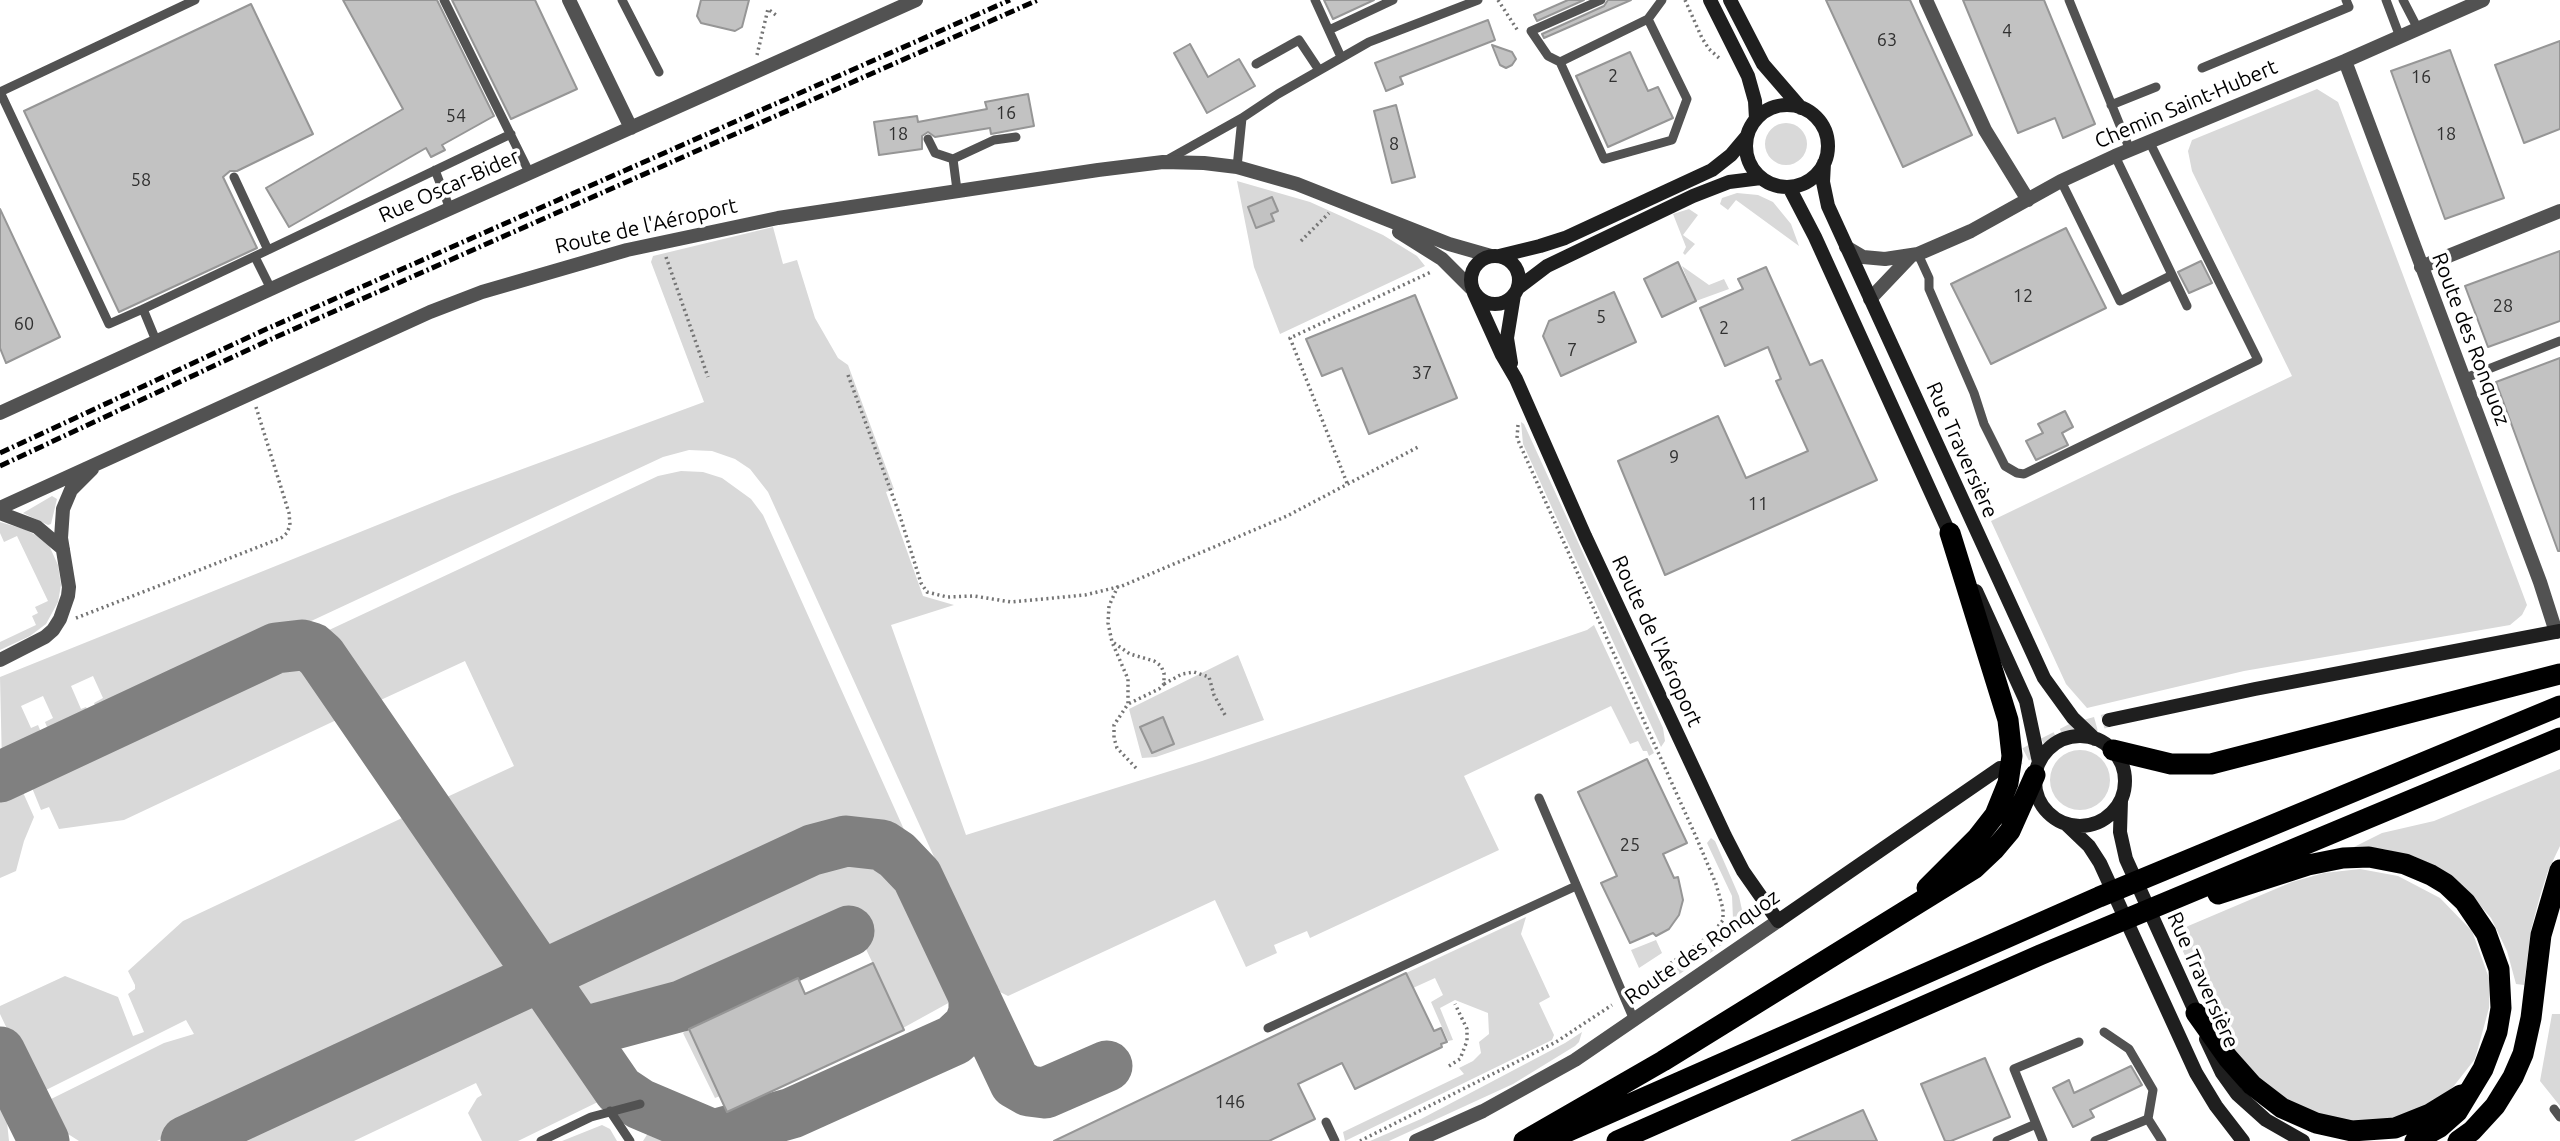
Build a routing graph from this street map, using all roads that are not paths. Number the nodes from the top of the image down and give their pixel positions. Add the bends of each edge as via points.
1 (195, 0) edge
2 (444, 0) edge
3 (569, 0) edge
4 (622, 0) edge
5 (916, 0) edge
6 (1315, 0) edge
7 (1393, 0) edge
8 (1601, 0) edge
9 (1662, 0) edge
10 (1710, 0) edge
11 (1730, 0) edge
12 (1926, 0) edge
13 (2069, 0) edge
14 (2346, 0) edge
15 (2386, 0) edge
16 (2403, 0) edge
17 (2483, 0) edge
18 (1471, 1) edge
19 (1648, 19) junction
20 (2418, 29) junction
21 (1329, 30) junction
22 (2400, 37) junction
23 (1341, 57) junction
24 (2345, 61) junction
25 (1560, 62) junction
26 (1256, 64) dead end
27 (2202, 68) dead end
28 (1319, 70) junction
29 (659, 72) dead end
30 (2155, 87) dead end
31 (2111, 105) junction
32 (1802, 109) junction
33 (1242, 118) junction
34 (1756, 119) junction
35 (631, 128) junction
36 (512, 134) junction
37 (1747, 136) junction
38 (1016, 137) dead end
39 (928, 139) dead end
40 (2149, 141) junction
41 (2130, 150) junction
42 (2115, 156) junction
43 (953, 159) junction
44 (1163, 162) junction
45 (1824, 163) junction
46 (1237, 167) junction
47 (435, 170) junction
48 (530, 174) junction
49 (234, 177) dead end
50 (1761, 177) junction
51 (2062, 181) junction
52 (1789, 187) junction
53 (957, 190) junction
54 (2028, 200) junction
55 (450, 209) junction
56 (2560, 211) edge
57 (1368, 213) junction
58 (1846, 247) junction
59 (268, 250) junction
60 (1914, 255) junction
61 (1495, 256) junction
62 (255, 257) junction
63 (2421, 267) junction
64 (2172, 275) junction
65 (271, 289) junction
66 (1474, 291) junction
67 (1516, 291) junction
68 (1870, 299) junction
69 (2187, 306) dead end
70 (143, 310) junction
71 (2560, 341) edge
72 (157, 343) junction
73 (1513, 372) junction
74 (2463, 379) junction
75 (0, 413) edge
76 (100, 461) junction
77 (0, 511) edge
78 (1950, 533) junction
79 (63, 549) junction
80 (2558, 631) edge
81 (0, 660) edge
82 (2560, 674) edge
83 (2560, 706) edge
84 (2109, 720) tunnel mouth
85 (2560, 738) edge
86 (2095, 739) junction
87 (2113, 750) junction
88 (2000, 768) tunnel mouth
89 (2037, 768) junction
90 (1539, 798) dead end
91 (2121, 800) junction
92 (2066, 824) junction
93 (2560, 870) edge
94 (1576, 886) junction
95 (1894, 917) junction
96 (1778, 921) junction
97 (2040, 955) junction
98 (2196, 1013) junction
99 (1634, 1020) junction
100 (1268, 1028) dead end
101 (2104, 1032) dead end
102 (2079, 1042) dead end
103 (2476, 1082) junction
104 (640, 1104) dead end
105 (610, 1111) junction
106 (2148, 1119) junction
107 (1326, 1122) dead end
108 (2036, 1124) junction
109 (541, 1141) edge
110 (630, 1141) edge
111 (1335, 1141) edge
112 (1416, 1141) edge
113 (1524, 1141) edge
114 (1546, 1141) edge
115 (1617, 1141) edge
116 (1997, 1141) edge
117 (2043, 1141) edge
118 (2095, 1141) edge
119 (2162, 1141) edge
120 (2244, 1141) edge
121 (2303, 1141) edge
122 (2415, 1141) edge
123 (2458, 1141) edge

1 - 70 lane via 0,92 109,324
2 - 36 lane
3 - 35 street
4 - 29 lane
5 - 35 street, Rue Oscar-Bider
6 - 21 lane
7 - 21 lane
8 - 25 lane via 1531,31 1548,56
9 - 19 lane
10 - 34 main road via 1748,76
11 - 32 main road via 1763,64
12 - 54 street via 1985,130
13 - 31 lane
14 - 27 lane via 2349,7
15 - 22 lane
16 - 20 lane
17 - 20 street, Chemin Saint-Hubert
18 - 23 lane
19 - 25 lane
19 - 25 lane via 1687,99 1672,141 1604,159
20 - 22 street, Chemin Saint-Hubert
21 - 23 lane
22 - 24 street, Chemin Saint-Hubert
23 - 28 lane
24 - 40 street, Chemin Saint-Hubert
24 - 63 street, Route des Ronquoz
26 - 28 lane via 1299,40
28 - 33 lane
30 - 31 lane
31 - 41 lane
32 - 34 main road via 1776,107
32 - 45 main road via 1823,129 1827,142
33 - 44 lane
33 - 46 lane
34 - 37 main road
35 - 48 street, Rue Oscar-Bider
36 - 47 lane
36 - 48 lane
37 - 50 main road via 1748,158
37 - 61 main road, Route de l'Aéroport via 1712,170 1565,238
38 - 43 lane via 994,140
39 - 43 lane via 935,153
40 - 41 street, Chemin Saint-Hubert
40 - 60 lane via 2258,360 2024,474 2005,466 1984,424 1928,278
41 - 42 street, Chemin Saint-Hubert
42 - 51 street, Chemin Saint-Hubert
42 - 64 lane
43 - 53 lane
44 - 46 street, Route de l'Aéroport
44 - 53 street, Route de l'Aéroport
45 - 52 main road via 1810,180
45 - 58 main road, Rue Traversière via 1828,206
46 - 57 street, Route de l'Aéroport via 1297,184
47 - 55 lane
47 - 59 lane
48 - 55 street, Rue Oscar-Bider
49 - 59 lane
50 - 52 main road
50 - 67 main road via 1729,182 1693,196 1547,266
51 - 54 street, Chemin Saint-Hubert
51 - 64 lane via 2120,301
52 - 78 main road
53 - 76 street, Route de l'Aéroport via 778,218 554,269 430,312
54 - 60 street, Chemin Saint-Hubert
55 - 65 street, Rue Oscar-Bider
56 - 63 street
57 - 61 street, Route de l'Aéroport
57 - 66 street, Route de l'Aéroport via 1443,259
58 - 60 street, Chemin Saint-Hubert via 1863,257
58 - 68 main road, Rue Traversière
59 - 62 lane
60 - 68 street, Chemin Saint-Hubert
61 - 66 main road via 1484,258 1473,269
61 - 67 main road via 1516,268
62 - 65 lane
62 - 70 lane
63 - 74 street, Route des Ronquoz
64 - 69 lane
65 - 72 street, Rue Oscar-Bider
66 - 67 main road via 1486,303 1494,304
66 - 73 main road, Route de l'Aéroport
67 - 73 main road, Route de l'Aéroport via 1507,338
68 - 86 main road, Rue Traversière via 2044,678
70 - 72 lane
71 - 74 lane
72 - 75 street, Rue Oscar-Bider
73 - 96 main road, Route de l'Aéroport via 1725,836
74 - 80 street, Route des Ronquoz
76 - 77 street, Route de l'Aéroport
76 - 79 street, Route de l'Aéroport via 66,499 61,522
77 - 79 street, Route de l'Aéroport via 37,527
78 - 89 main road via 2026,701
78 - 95 highway via 2008,719 2011,770 1988,825
79 - 81 street, Route de l'Aéroport via 69,587 60,620 45,637
80 - 84 main road, Route des Ronquoz
82 - 87 highway via 2211,764 2171,764
83 - 114 highway via 2099,897
85 - 97 highway
86 - 87 main road, Rue Traversière
86 - 89 main road via 2083,736 2058,742
87 - 91 main road, Rue Traversière via 2125,779
88 - 96 main road, Route des Ronquoz
89 - 92 main road via 2037,795 2042,805
89 - 95 highway via 2010,831 1987,858
90 - 94 lane
91 - 92 main road via 2097,823
91 - 98 main road, Rue Traversière via 2120,832 2126,859
92 - 120 main road via 2089,846 2105,874 2196,1073
93 - 123 highway via 2540,935 2531,1018 2518,1065 2488,1115
94 - 99 lane
94 - 100 lane
95 - 113 highway via 1663,1061
96 - 99 street, Route des Ronquoz
97 - 103 highway via 2281,873 2343,858 2393,860 2446,884 2480,923 2494,952 2501,1008 2489,1057
97 - 115 highway
98 - 103 highway via 2241,1074 2264,1096 2292,1114 2329,1127 2364,1132 2405,1125 2444,1107
98 - 121 main road, Rue Traversière via 2216,1062 2237,1094 2266,1120
99 - 112 street, Route des Ronquoz via 1533,1085
101 - 106 lane via 2129,1049 2153,1090
102 - 108 lane via 2014,1069
103 - 122 highway via 2452,1118
104 - 105 lane
105 - 109 lane
105 - 110 lane
106 - 118 lane
106 - 119 lane
107 - 111 lane
108 - 116 lane
108 - 117 lane

